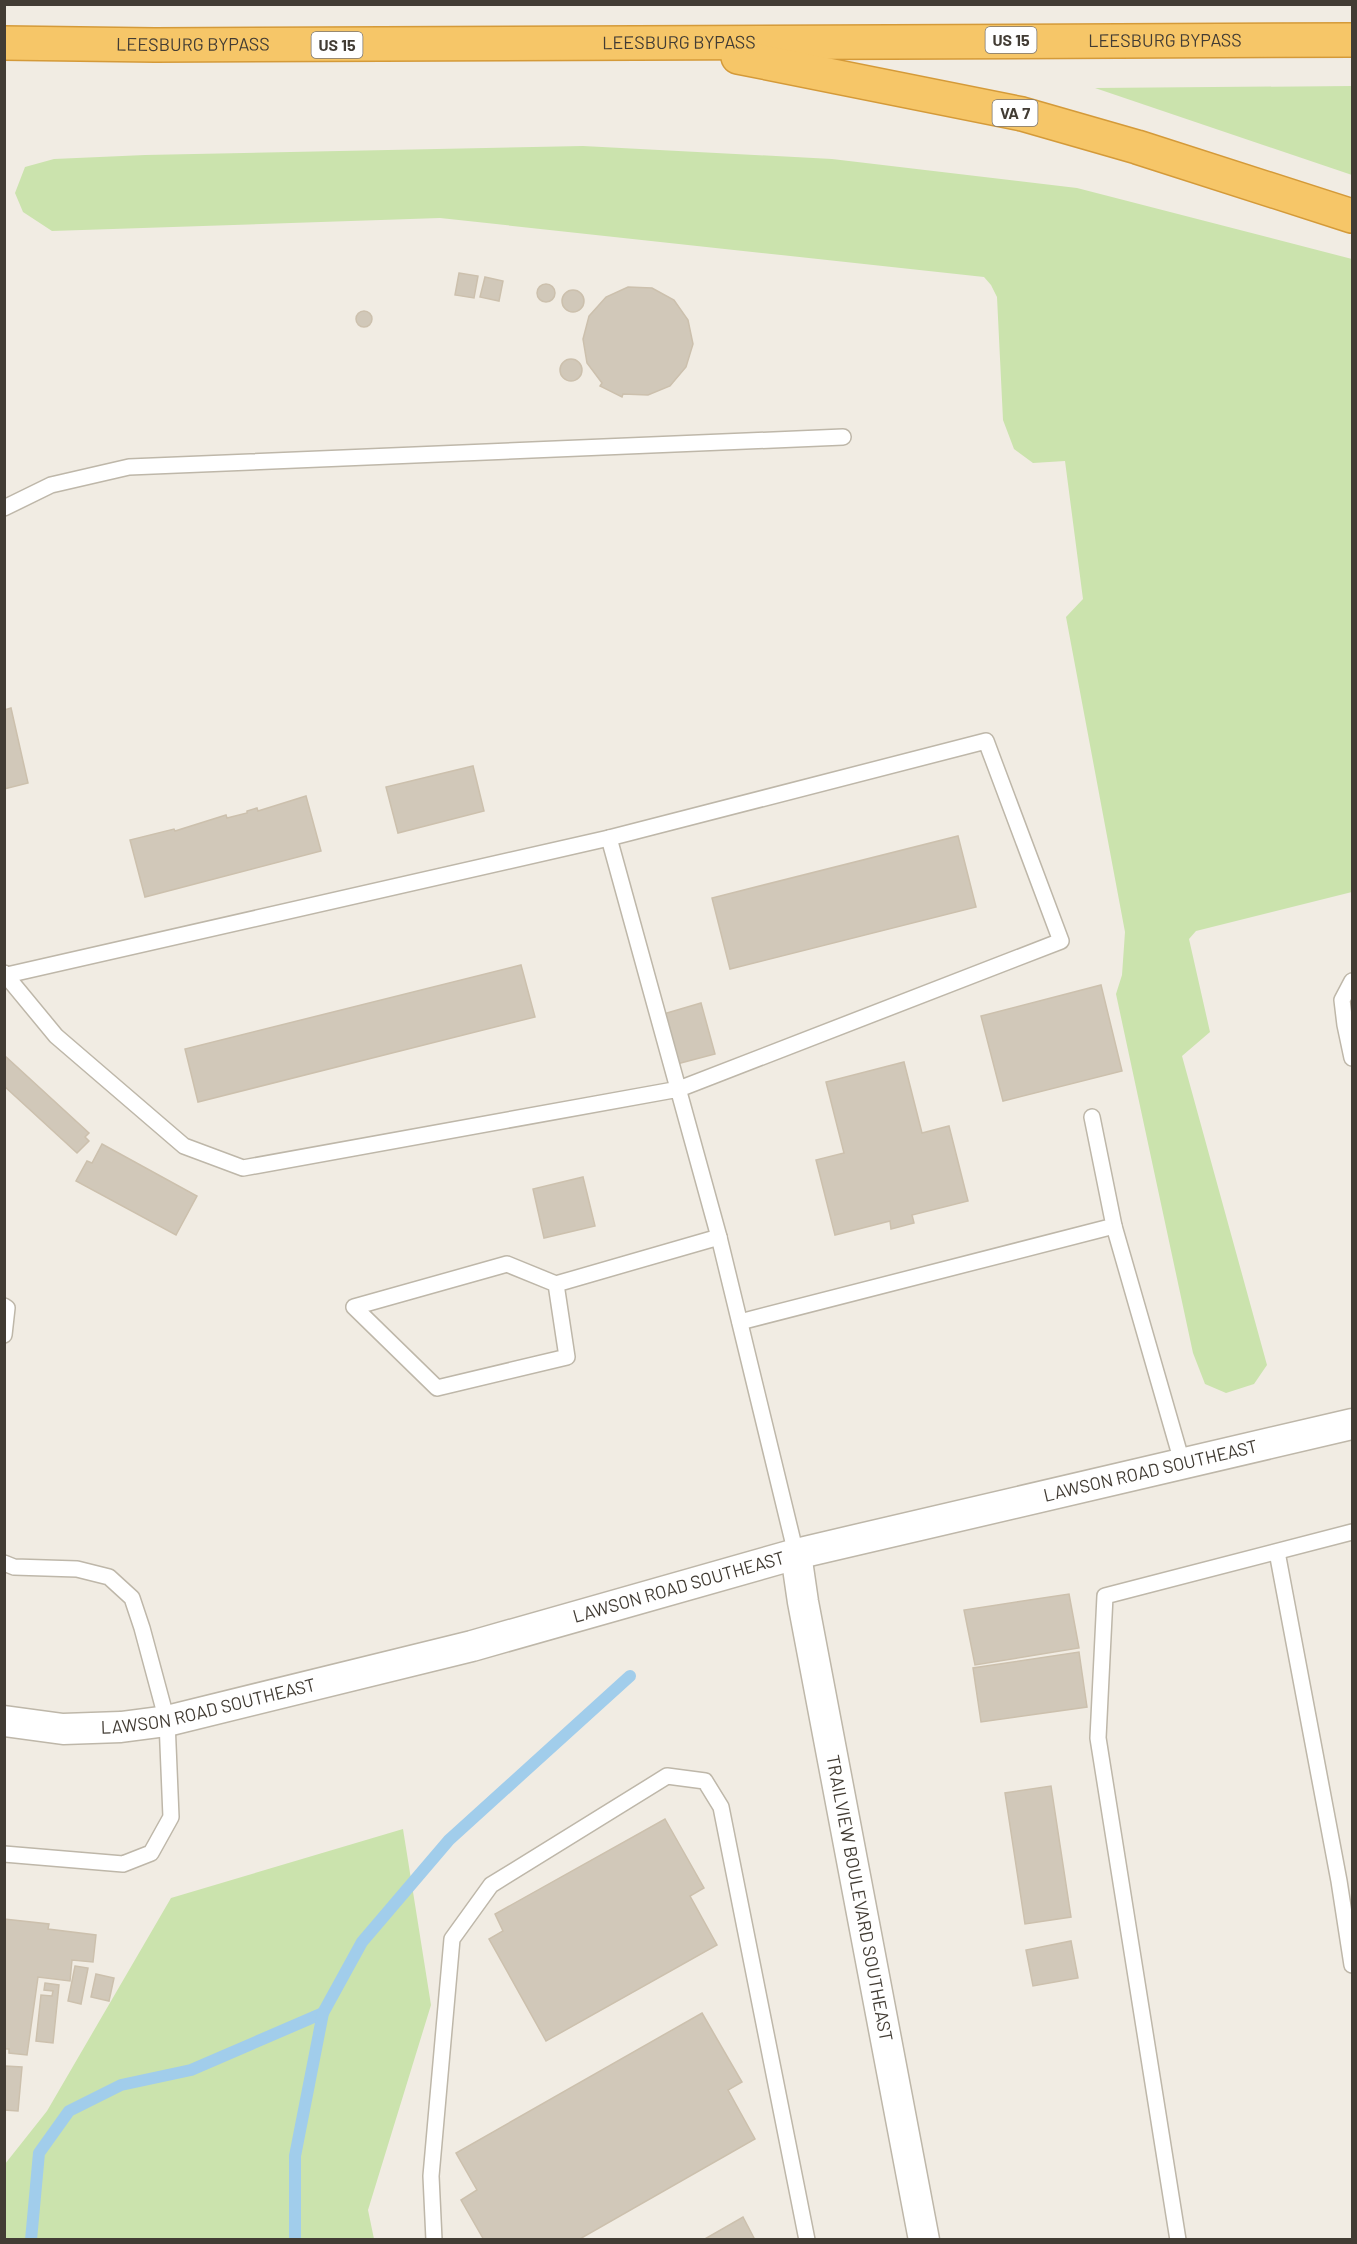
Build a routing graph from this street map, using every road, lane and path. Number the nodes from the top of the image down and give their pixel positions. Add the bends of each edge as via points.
1 (1353, 40) edge
2 (4, 43) edge
3 (669, 44) junction
4 (1353, 216) edge
5 (843, 437) dead end
6 (4, 508) edge
7 (609, 838) junction
8 (6, 974) edge
9 (1353, 981) edge
10 (1353, 1058) edge
11 (679, 1089) junction
12 (1092, 1117) dead end
13 (1114, 1226) junction
14 (719, 1237) junction
15 (556, 1284) junction
16 (4, 1306) edge
17 (740, 1322) junction
18 (4, 1335) edge
19 (1353, 1424) edge
20 (1182, 1462) junction
21 (1353, 1532) edge
22 (1277, 1552) junction
23 (796, 1554) junction
24 (4, 1563) edge
25 (4, 1721) edge
26 (167, 1721) junction
27 (4, 1854) edge
28 (1353, 1965) edge
29 (435, 2240) edge
30 (807, 2240) edge
31 (924, 2240) edge
32 (1178, 2240) edge

1 - 3 highway, LEESBURG BYPASS / US 15
2 - 3 highway, LEESBURG BYPASS / US 15
3 - 4 highway, VA 7 via 1022,114
5 - 6 lane via 129,466 51,485
7 - 8 lane
7 - 11 lane
7 - 11 lane via 986,741 1060,940
8 - 11 lane via 56,1036 184,1146 243,1168
9 - 10 lane via 1342,1000
11 - 14 lane
12 - 13 lane
13 - 17 lane
13 - 20 lane
14 - 15 lane
14 - 17 lane
15 - 15 lane via 567,1357 437,1388 354,1307 507,1264
16 - 18 lane via 8,1308
17 - 23 lane
19 - 20 street, LAWSON ROAD SOUTHEAST
20 - 23 street, LAWSON ROAD SOUTHEAST
21 - 22 lane
22 - 28 lane
22 - 32 lane via 1105,1596 1098,1738
23 - 26 street, LAWSON ROAD SOUTHEAST via 472,1646
23 - 31 street, TRAILVIEW BOULEVARD SOUTHEAST
24 - 26 lane via 14,1567 77,1569 109,1577 132,1598
25 - 26 street, LAWSON ROAD SOUTHEAST via 63,1729
26 - 27 lane via 171,1817 152,1853 123,1864
29 - 30 lane via 430,2176 452,1939 491,1885 667,1776 705,1781 721,1807

